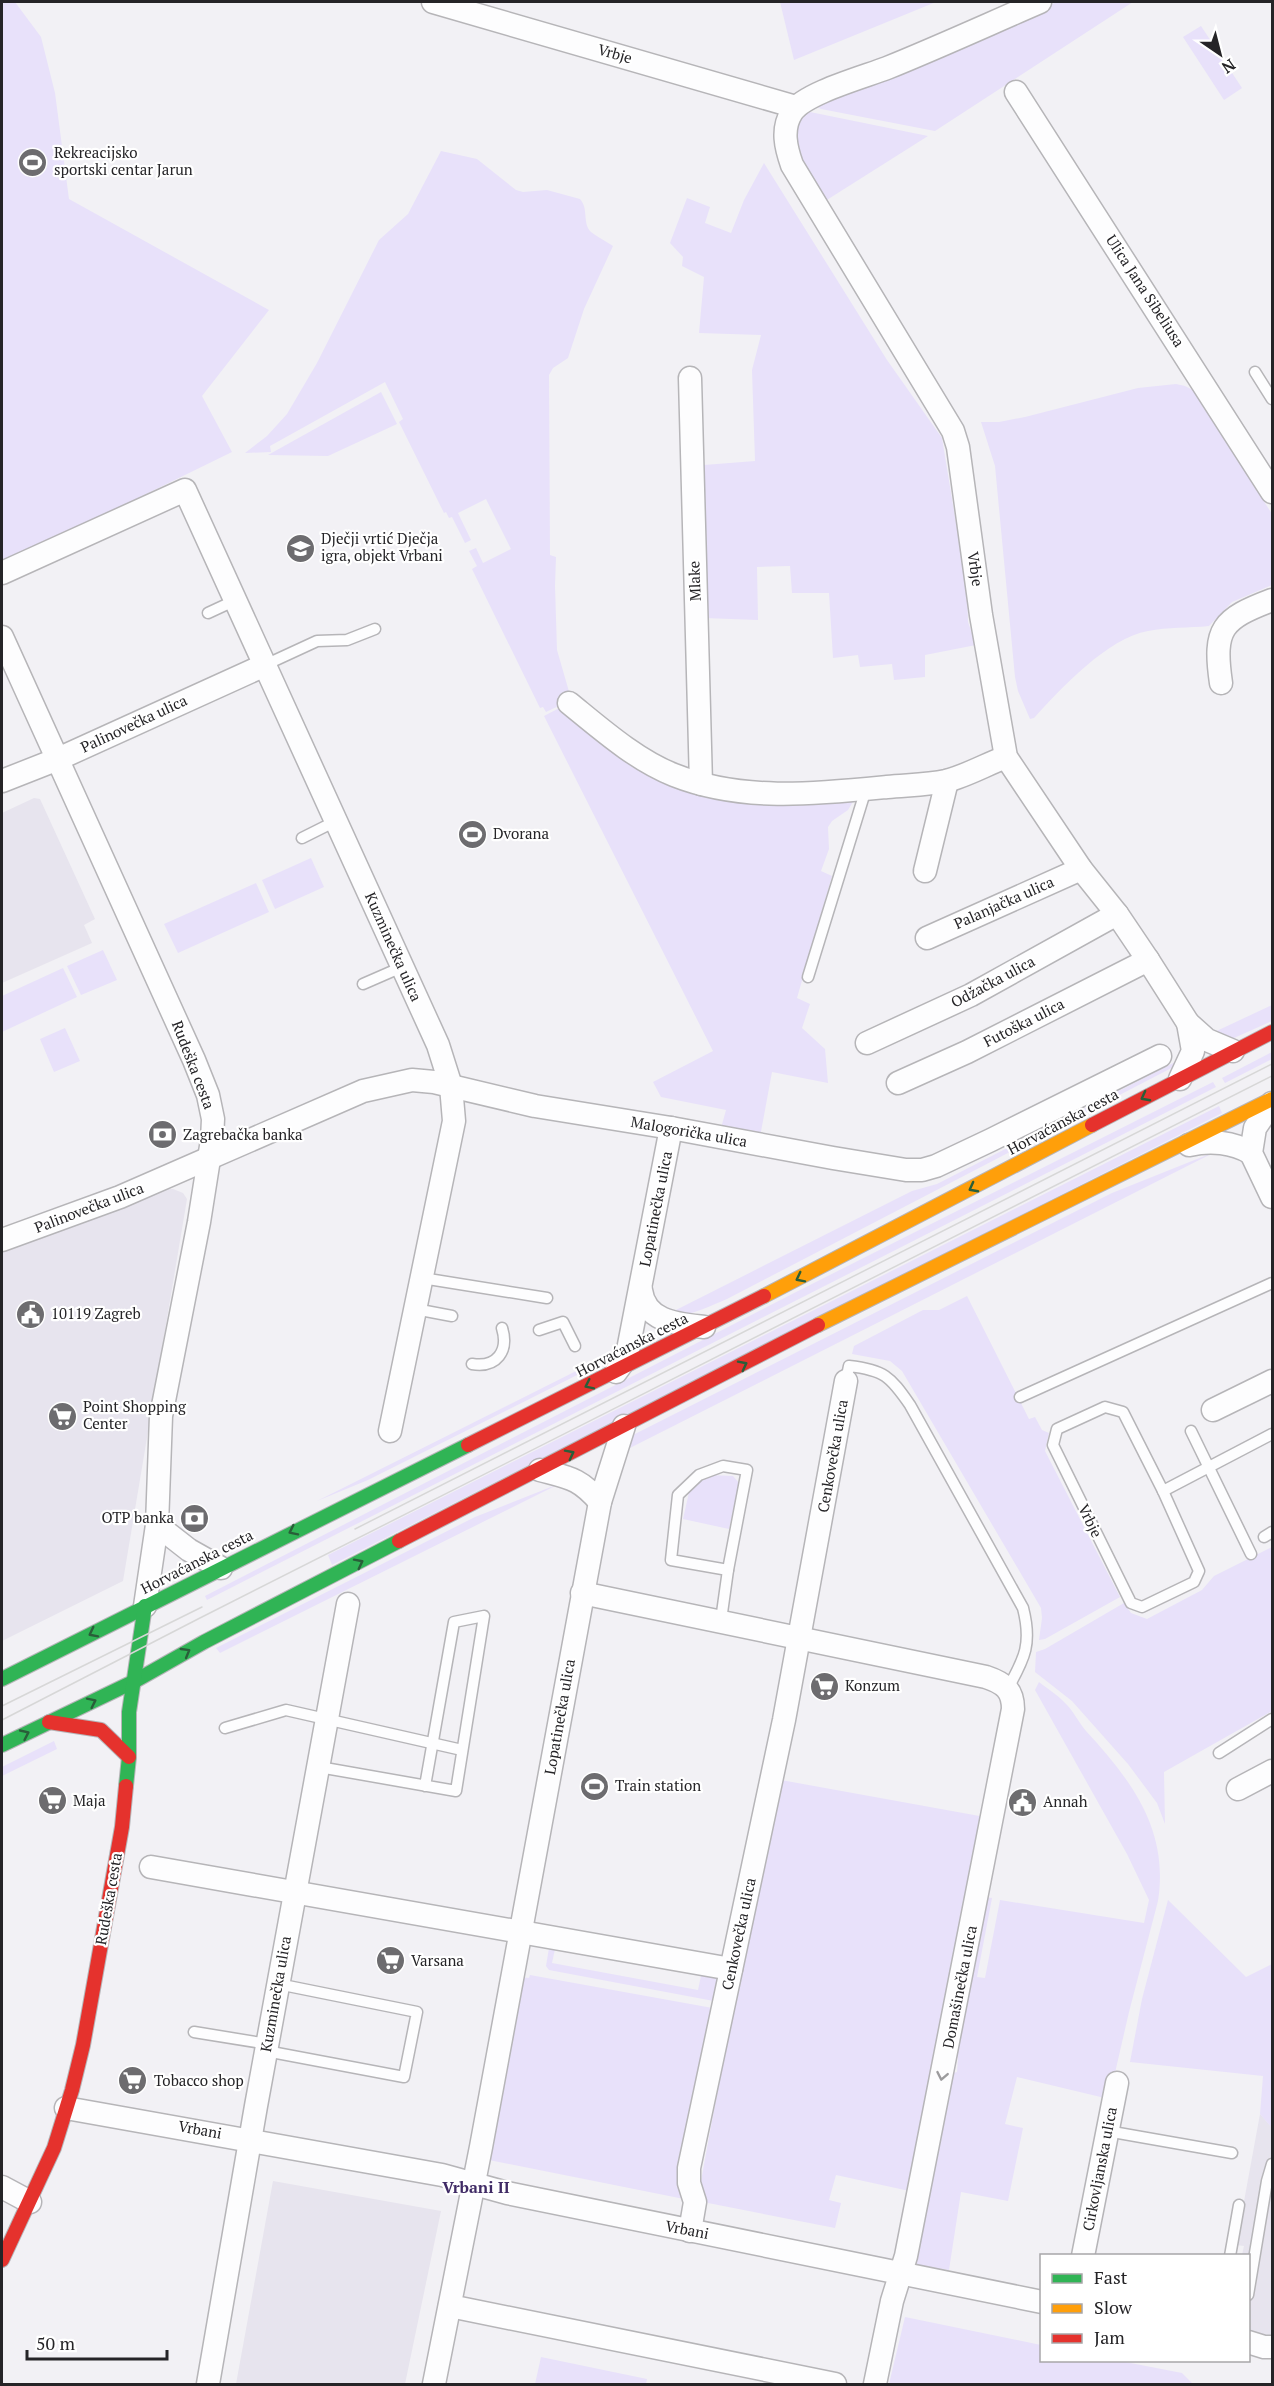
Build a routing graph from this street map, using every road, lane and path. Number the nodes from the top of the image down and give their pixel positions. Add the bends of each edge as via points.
1 (433, 2) edge
2 (1040, 2) edge
3 (1016, 92) dead end
4 (796, 107) junction
5 (1255, 372) dead end
6 (690, 378) dead end
7 (1272, 399) edge
8 (1271, 487) edge
9 (2, 573) edge
10 (236, 600) junction
11 (1272, 600) edge
12 (208, 613) dead end
13 (375, 629) dead end
14 (2, 637) edge
15 (265, 665) junction
16 (1221, 683) dead end
17 (569, 703) dead end
18 (1006, 757) junction
19 (58, 759) junction
20 (947, 780) junction
21 (2, 781) edge
22 (701, 784) junction
23 (866, 789) junction
24 (336, 821) junction
25 (302, 838) dead end
26 (1081, 869) junction
27 (925, 871) dead end
28 (1117, 914) junction
29 (927, 938) dead end
30 (1148, 960) junction
31 (402, 967) junction
32 (808, 977) dead end
33 (363, 984) dead end
34 (1188, 1023) junction
35 (1272, 1032) edge
36 (867, 1043) dead end
37 (1233, 1052) junction
38 (1160, 1056) dead end
39 (1180, 1078) junction
40 (898, 1083) dead end
41 (451, 1086) junction
42 (1272, 1101) edge
43 (671, 1128) junction
44 (1176, 1147) junction
45 (1251, 1152) junction
46 (209, 1159) junction
47 (1272, 1197) edge
48 (2, 1240) edge
49 (422, 1278) junction
50 (1272, 1282) edge
51 (641, 1290) junction
52 (547, 1298) dead end
53 (415, 1309) junction
54 (452, 1316) dead end
55 (704, 1327) junction
56 (502, 1328) dead end
57 (539, 1330) dead end
58 (575, 1346) dead end
59 (472, 1364) dead end
60 (616, 1372) junction
61 (846, 1381) joint
62 (1272, 1381) edge
63 (1020, 1397) dead end
64 (1213, 1410) dead end
65 (624, 1426) junction
66 (390, 1431) dead end
67 (1191, 1431) dead end
68 (1272, 1434) edge
69 (1208, 1468) junction
70 (540, 1470) junction
71 (1162, 1491) junction
72 (600, 1502) junction
73 (158, 1525) junction
74 (1251, 1554) dead end
75 (220, 1568) junction
76 (728, 1570) junction
77 (582, 1593) junction
78 (348, 1604) dead end
79 (145, 1606) junction
80 (721, 1620) junction
81 (800, 1638) junction
82 (2, 1679) edge
83 (135, 1681) junction
84 (1010, 1693) junction
85 (328, 1719) junction
86 (1272, 1719) edge
87 (49, 1722) junction
88 (225, 1728) dead end
89 (2, 1745) edge
90 (432, 1745) junction
91 (462, 1750) junction
92 (1219, 1753) dead end
93 (129, 1757) junction
94 (319, 1767) junction
95 (1272, 1771) edge
96 (425, 1786) junction
97 (1238, 1789) dead end
98 (151, 1867) dead end
99 (296, 1892) junction
100 (521, 1933) junction
101 (731, 1969) junction
102 (278, 1984) junction
103 (194, 2032) dead end
104 (267, 2047) junction
105 (1117, 2083) dead end
106 (66, 2108) junction
107 (1107, 2131) junction
108 (251, 2140) junction
109 (1232, 2153) dead end
110 (1272, 2164) edge
111 (474, 2184) junction
112 (2, 2187) edge
113 (30, 2202) junction
114 (1239, 2205) dead end
115 (690, 2231) junction
116 (1083, 2254) edge
117 (1230, 2254) edge
118 (2, 2260) edge
119 (900, 2273) junction
120 (1250, 2283) edge
121 (1040, 2302) edge
122 (450, 2306) junction
123 (1250, 2343) edge
124 (1272, 2347) edge
125 (208, 2385) edge
126 (434, 2385) edge
127 (835, 2385) edge
128 (875, 2385) edge

1 - 4 street, Vrbje
2 - 4 street via 820,93
3 - 8 street, Ulica Jana Sibeliusa
4 - 18 street, Vrbje via 785,135 792,165 953,431
5 - 7 lane
6 - 22 street, Mlake
9 - 10 street, Kuzminečka ulica via 186,490
10 - 12 lane
10 - 15 street, Kuzminečka ulica
11 - 16 street via 1241,612 1227,625 1217,655
13 - 15 lane via 347,640 317,641
14 - 19 street, Rudeška cesta
15 - 19 street, Palinovečka ulica
15 - 24 street, Kuzminečka ulica
17 - 22 street via 633,752 673,775
18 - 20 street
18 - 26 street, Vrbje
19 - 21 street, Palinovečka ulica
19 - 46 street, Rudeška cesta via 208,1095 213,1119
20 - 23 street
20 - 27 street
22 - 23 street via 763,794
23 - 32 lane
24 - 25 lane
24 - 31 street, Kuzminečka ulica
26 - 28 street, Vrbje
26 - 29 street, Palanjačka ulica
28 - 30 street, Vrbje
28 - 36 street, Odžačka ulica via 970,995
30 - 34 street, Vrbje
30 - 40 street, Futoška ulica
31 - 33 lane
31 - 41 street, Kuzminečka ulica via 438,1045
34 - 37 street, Vrbje via 1207,1040
34 - 39 street, Vrbje via 1193,1051
35 - 37 street, Horvaćanska cesta
37 - 39 street, Horvaćanska cesta
38 - 43 street, Malogorička ulica via 922,1170
39 -> 55 street, Horvaćanska cesta
41 - 43 street, Malogorička ulica via 535,1106
41 - 46 street, Malogorička ulica via 412,1080 363,1091
41 - 49 street, Kuzminečka ulica via 454,1120
42 - 44 street
42 - 45 street via 1255,1128
43 - 51 street, Lopatinečka ulica
44 - 45 street via 1210,1143 1237,1145
65 -> 44 street
45 - 47 street
46 - 48 street, Palinovečka ulica
46 - 73 street, Rudeška cesta via 161,1416
49 - 52 lane
49 - 53 street, Kuzminečka ulica
50 - 63 lane
51 - 55 street via 648,1310 658,1317
51 - 60 street, Lopatinečka ulica via 628,1350
53 - 54 lane
53 - 66 street, Kuzminečka ulica
55 - 60 street, Horvaćanska cesta
56 - 59 lane via 505,1343 498,1357
57 - 58 lane via 563,1322
60 -> 75 street, Horvaćanska cesta
61 - 81 street, Cenkovečka ulica
61 - 84 lane via 849,1366 868,1368 891,1378 910,1405 1023,1608 1029,1630 1026,1651
62 - 64 street
70 -> 65 street
65 - 72 street, Lopatinečka ulica
67 - 69 lane
68 - 69 lane
69 - 71 lane
69 - 74 lane
70 - 72 street via 576,1480
83 -> 70 street
71 - 71 lane, Vrbje via 1198,1571 1194,1582 1142,1607 1131,1603 1053,1444 1058,1429 1105,1407 1123,1412
72 - 77 street, Lopatinečka ulica
73 - 75 street
73 - 79 street, Rudeška cesta
75 - 79 street, Horvaćanska cesta
76 - 76 lane via 747,1470 723,1466 699,1476 678,1495 670,1560
76 - 80 lane
77 - 80 street
77 - 100 street, Lopatinečka ulica
78 - 85 street, Kuzminečka ulica
79 -> 82 street, Horvaćanska cesta
79 - 83 street, Rudeška cesta
80 - 81 street
81 - 84 street via 986,1677 1002,1683
81 - 101 street, Cenkovečka ulica
87 -> 83 street
83 - 93 street, Rudeška cesta via 129,1712
84 -> 119 street, Domašinečka ulica via 1013,1709 982,1874
85 - 88 lane via 286,1710
85 - 90 lane
85 - 94 street, Kuzminečka ulica
86 - 92 lane
89 -> 87 street
87 - 93 street via 101,1730
90 - 91 lane
90 - 91 lane via 454,1622 484,1616
90 - 96 lane
91 - 96 lane via 456,1791
93 - 106 street, Rudeška cesta via 112,1888 83,2045
94 - 96 lane
94 - 99 street, Kuzminečka ulica
95 - 97 street
98 - 99 street
99 - 100 street
99 - 102 street, Kuzminečka ulica
100 - 101 street
100 - 111 street, Lopatinečka ulica
101 - 115 street, Cenkovečka ulica via 689,2168 695,2202
102 - 104 street, Kuzminečka ulica
102 - 104 lane via 417,2012 404,2077
103 - 104 lane
104 - 108 street, Kuzminečka ulica
105 - 107 street, Cirkovljanska ulica
106 - 108 street, Vrbani
106 - 113 street, Rudeška cesta via 54,2148
107 - 109 lane
107 - 116 street, Cirkovljanska ulica
108 - 111 street, Vrbani
108 - 125 street, Kuzminečka ulica
110 - 120 lane
111 - 115 street, Vrbani
111 - 122 street
112 - 113 street
113 - 118 street, Rudeška cesta
114 - 117 lane
115 - 119 street, Vrbani
119 - 121 street, Vrbani
119 - 128 street
122 - 126 street
122 - 127 street
123 - 124 street

